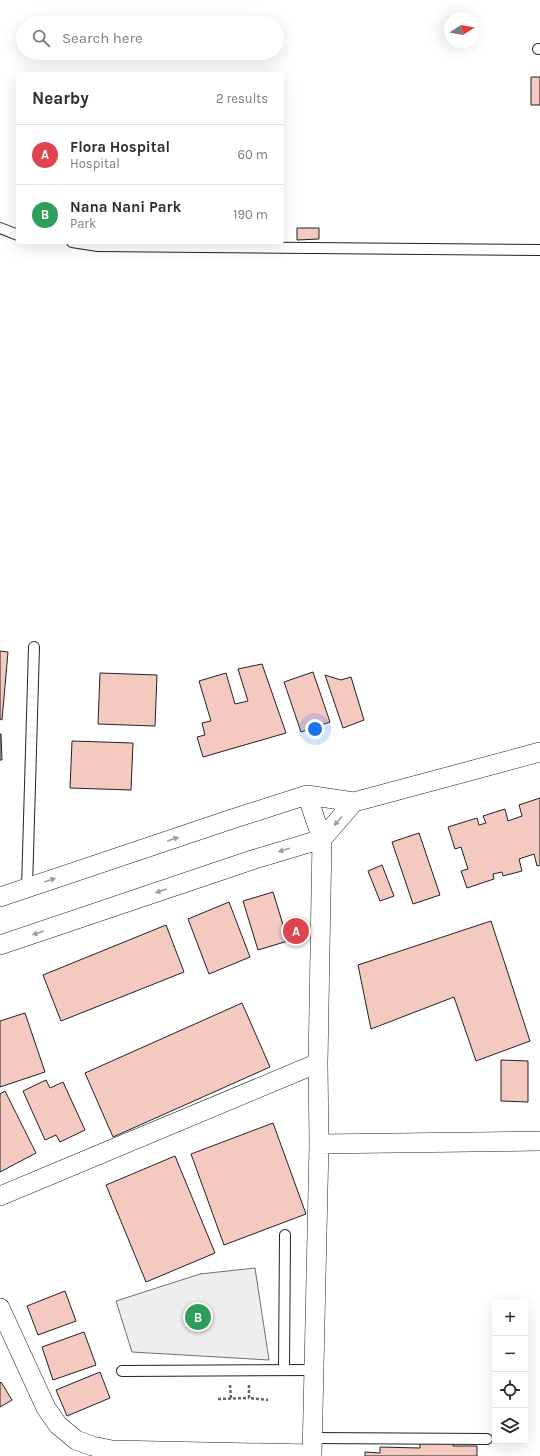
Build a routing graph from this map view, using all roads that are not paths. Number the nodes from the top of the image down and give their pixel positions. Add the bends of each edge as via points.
1 (0, 228) edge
2 (16, 233) edge
3 (89, 244) edge
4 (540, 250) edge
5 (34, 647) dead end
6 (540, 752) edge
7 (307, 795) junction
8 (354, 802) junction
9 (322, 839) junction
10 (27, 888) junction
11 (0, 897) edge
12 (0, 945) edge
13 (318, 1063) junction
14 (540, 1141) edge
15 (319, 1144) junction
16 (0, 1196) edge
17 (285, 1235) dead end
18 (0, 1308) edge
19 (284, 1370) junction
20 (314, 1370) junction
21 (122, 1371) dead end
22 (487, 1438) dead end
23 (312, 1449) edge

1 - 2 lane
3 - 4 lane
5 - 10 lane
6 - 8 street
7 - 8 street
7 - 9 street
10 -> 7 street
8 -> 9 street
9 -> 12 street
9 - 13 street
10 - 11 street
13 - 15 street
13 - 16 street
14 - 15 street
15 - 20 street
17 - 19 lane
18 - 23 street via 46,1408 58,1425 76,1440 112,1450
19 - 20 lane
19 - 21 lane
20 - 23 street
22 - 23 lane

